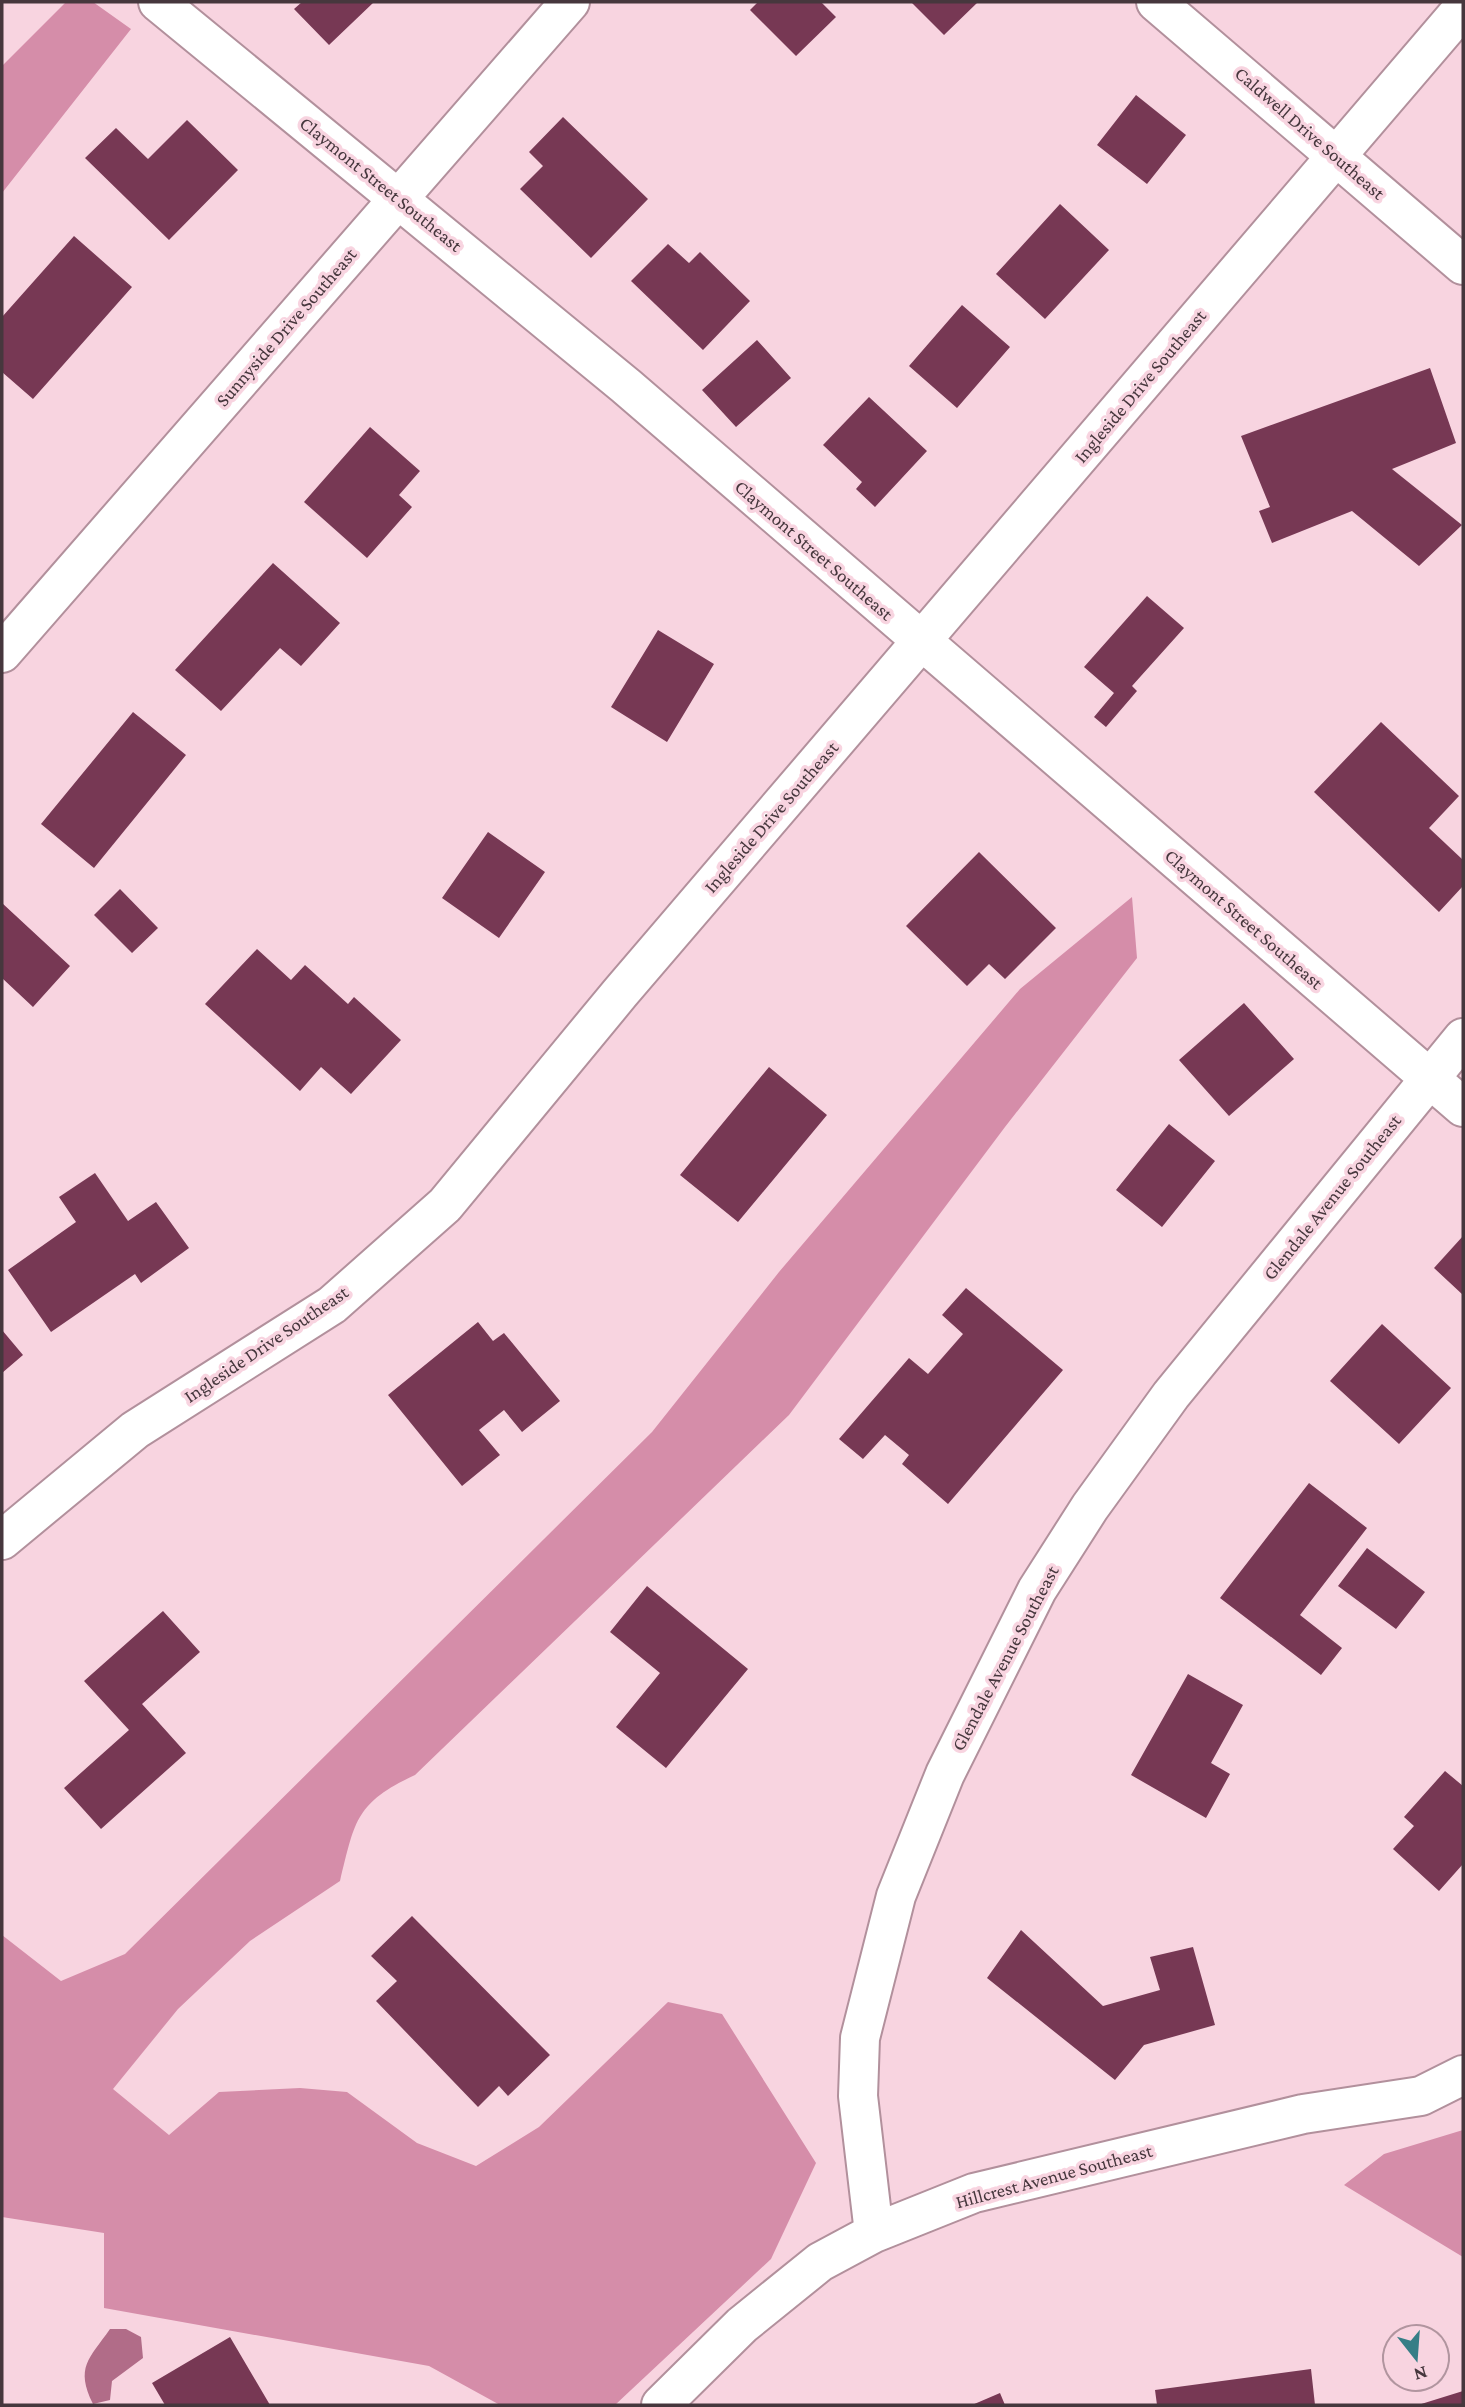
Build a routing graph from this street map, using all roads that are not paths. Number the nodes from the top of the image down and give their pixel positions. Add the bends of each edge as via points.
1 (158, 2) edge
2 (570, 2) edge
3 (1156, 2) edge
4 (1463, 8) edge
5 (1336, 155) junction
6 (399, 198) junction
7 (1463, 265) edge
8 (921, 642) junction
9 (2, 653) edge
10 (1463, 1038) edge
11 (1429, 1077) junction
12 (1463, 1107) edge
13 (2, 1540) edge
14 (1463, 2075) edge
15 (874, 2234) junction
16 (661, 2405) edge

1 - 6 street, Claymont Street Southeast
2 - 6 street, Sunnyside Drive Southeast
3 - 5 street, Caldwell Drive Southeast
4 - 5 street, Ingleside Drive Southeast
5 - 7 street, Caldwell Drive Southeast
5 - 8 street, Ingleside Drive Southeast
6 - 8 street, Claymont Street Southeast via 626,386
6 - 9 street, Sunnyside Drive Southeast
8 - 11 street, Claymont Street Southeast
8 - 13 street, Ingleside Drive Southeast via 445,1205 332,1305 135,1430
10 - 11 street, Glendale Avenue Southeast
11 - 12 street, Claymont Street Southeast
11 - 15 street, Glendale Avenue Southeast via 1171,1395 1090,1507 1037,1590 945,1774 896,1896 860,2038 858,2096
14 - 15 street, Hillcrest Avenue Southeast via 1420,2096 1303,2114 974,2193
15 - 16 street, Hillcrest Avenue Southeast via 810,2270 742,2325

